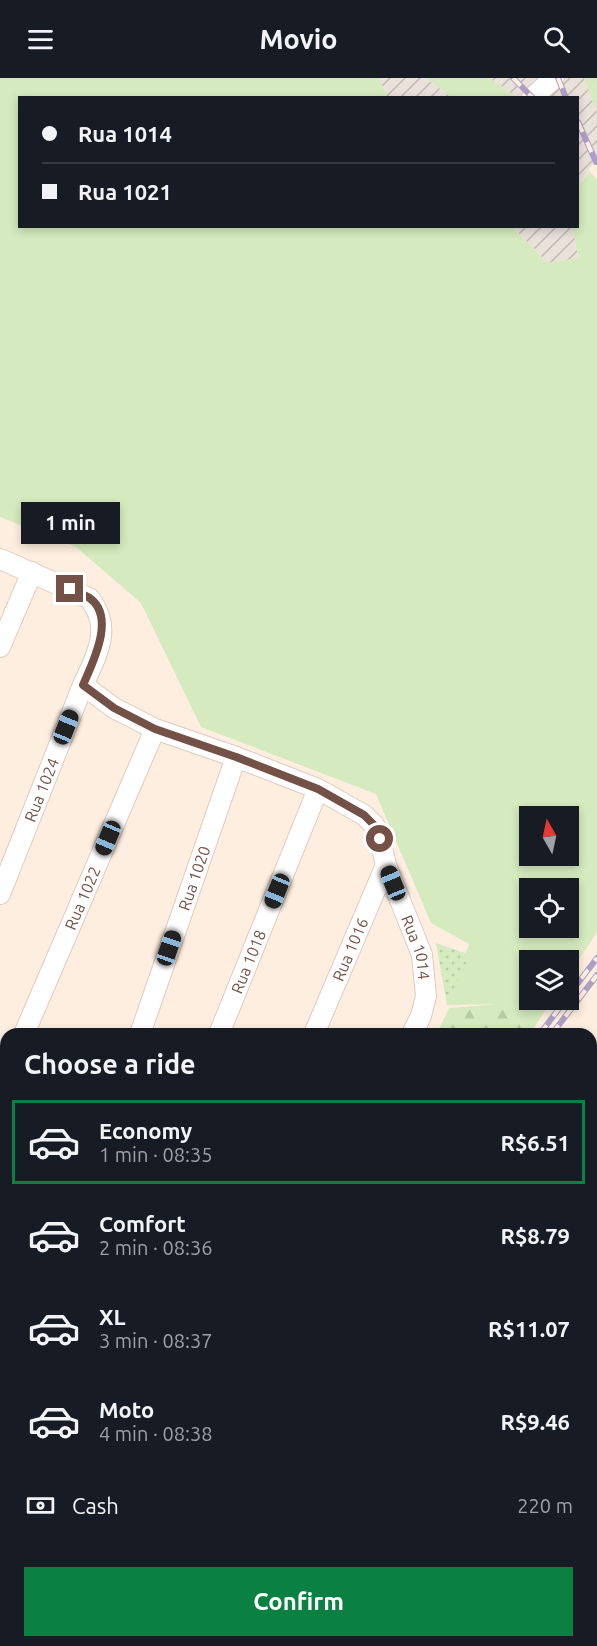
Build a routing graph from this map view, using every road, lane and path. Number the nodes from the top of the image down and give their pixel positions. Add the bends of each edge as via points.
1 (554, 78) edge
2 (534, 96) edge
3 (0, 559) edge
4 (32, 572) junction
5 (0, 647) edge
6 (83, 685) junction
7 (155, 729) junction
8 (236, 757) junction
9 (318, 789) junction
10 (386, 865) junction
11 (0, 894) edge
12 (27, 1028) edge
13 (142, 1028) edge
14 (221, 1028) edge
15 (317, 1028) edge
16 (415, 1028) edge

1 - 2 street
3 - 4 street
4 - 5 street
4 - 6 street, Rua 1024 via 89,598 98,608 102,635
6 - 7 street, Rua 1014 via 114,708
6 - 11 street, Rua 1024
7 - 8 street, Rua 1014
7 - 12 street, Rua 1022
8 - 9 street, Rua 1014
8 - 13 street, Rua 1020
9 - 10 street, Rua 1014 via 364,815 374,825
9 - 14 street, Rua 1018
10 - 15 street, Rua 1016
10 - 16 street, Rua 1014 via 422,956 426,996

